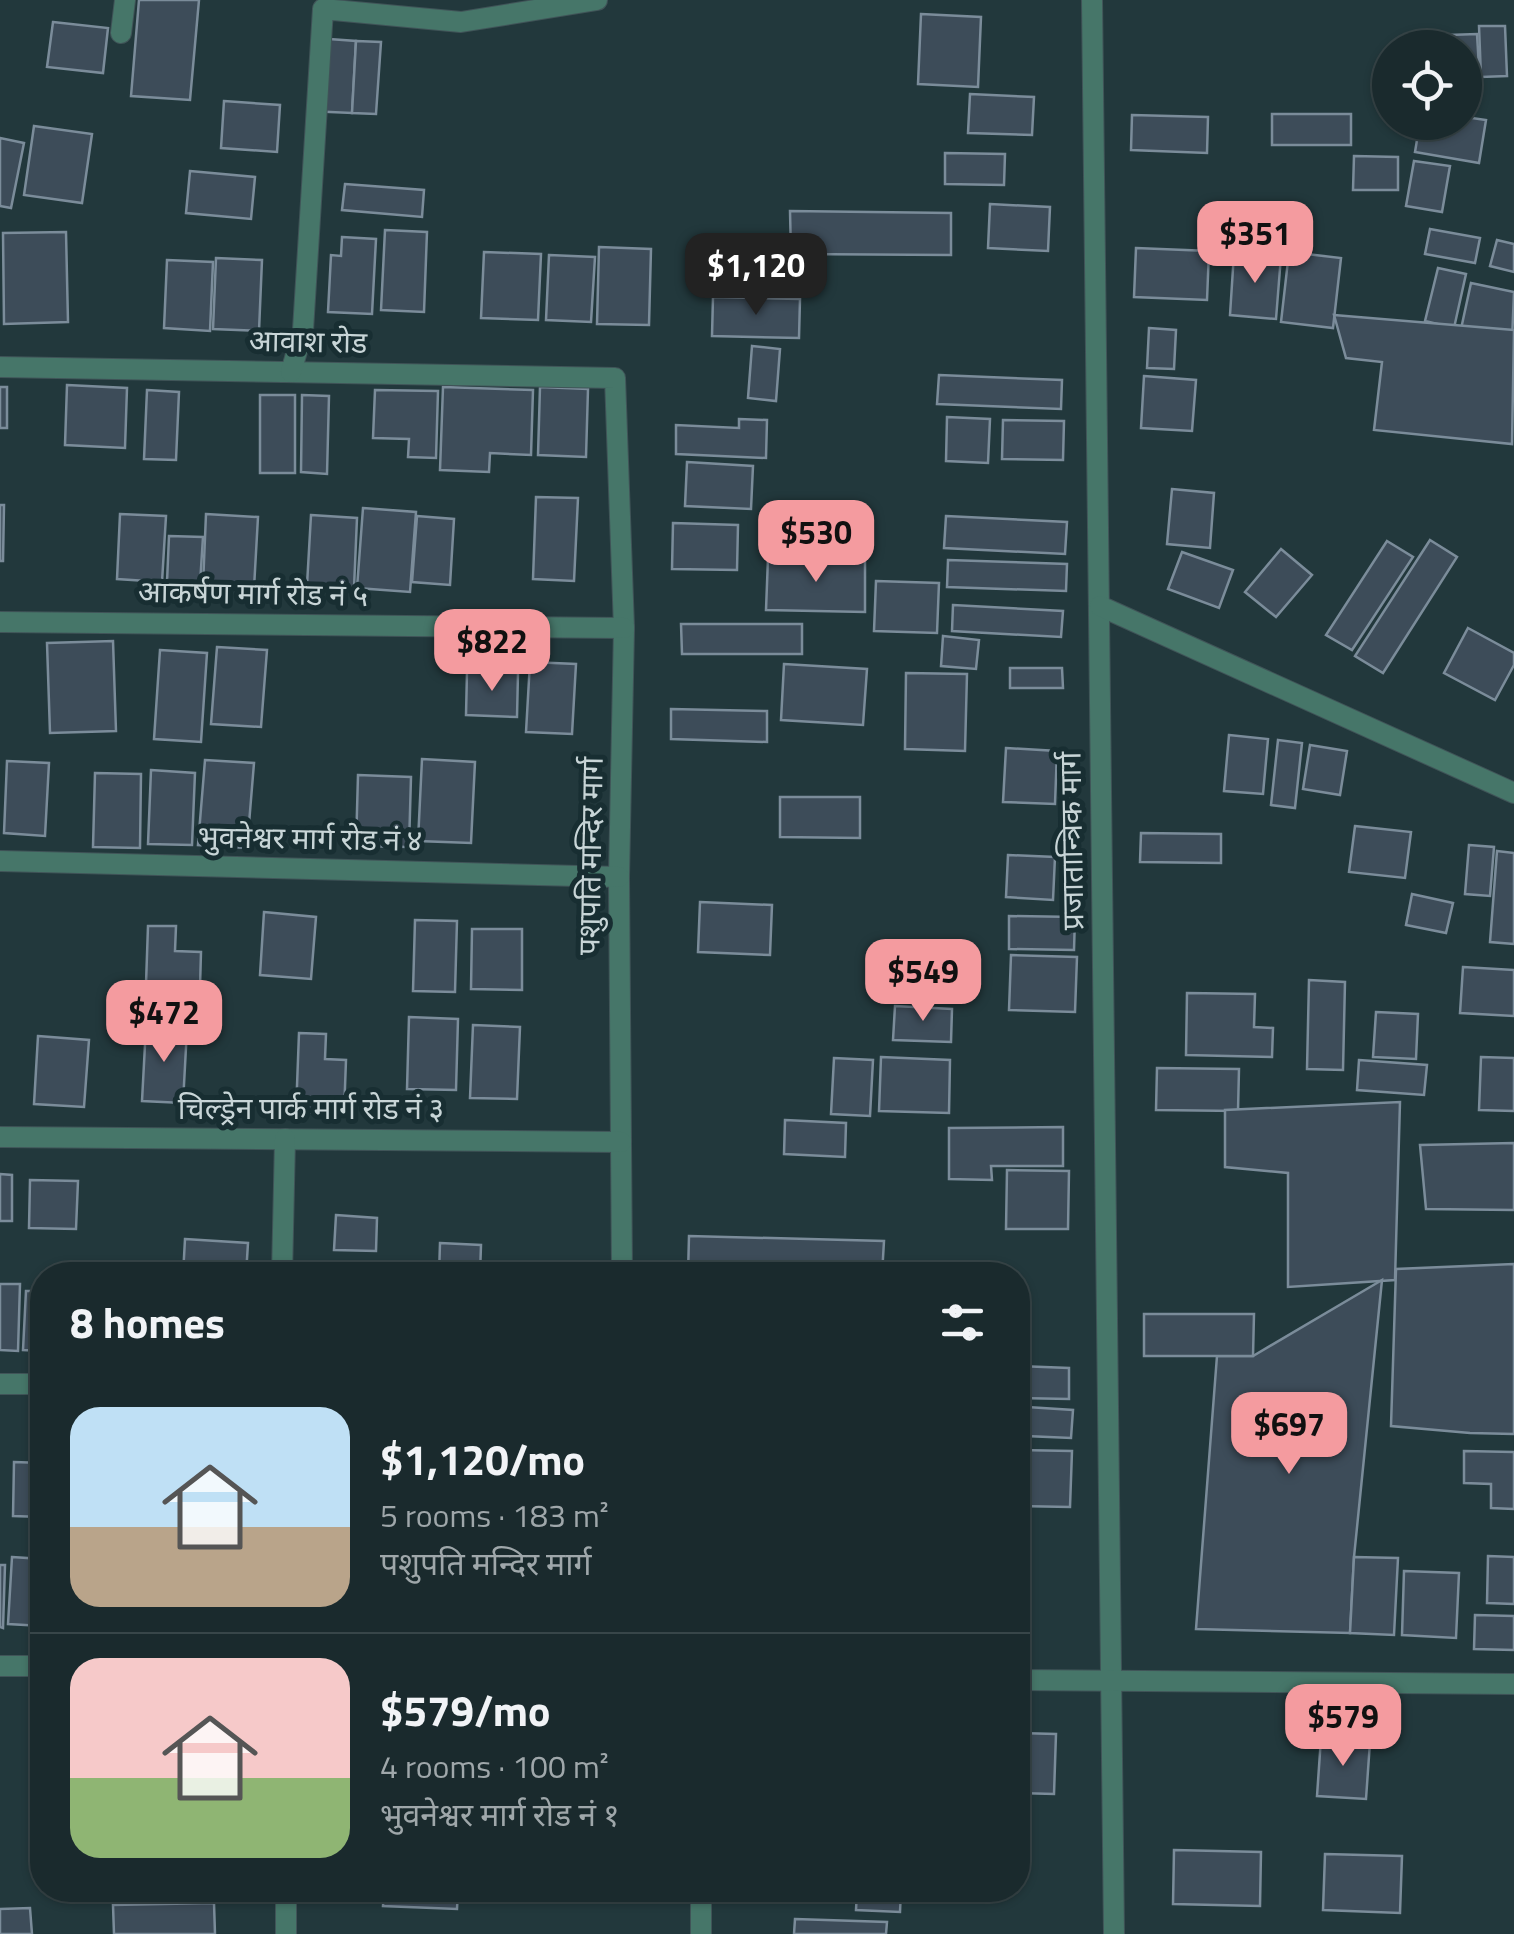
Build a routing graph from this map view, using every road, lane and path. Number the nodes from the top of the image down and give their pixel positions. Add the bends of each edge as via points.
1 (124, 0) edge
2 (597, 0) edge
3 (1092, 0) edge
4 (121, 33) dead end
5 (0, 367) edge
6 (291, 372) junction
7 (615, 378) joint
8 (1100, 606) junction
9 (0, 622) edge
10 (624, 628) junction
11 (1514, 793) edge
12 (0, 860) edge
13 (619, 877) junction
14 (0, 1137) edge
15 (285, 1139) junction
16 (621, 1142) junction
17 (282, 1262) edge
18 (622, 1262) edge
19 (0, 1384) edge
20 (30, 1384) edge
21 (0, 1666) edge
22 (30, 1666) edge
23 (1030, 1680) edge
24 (1111, 1681) junction
25 (1514, 1684) edge
26 (286, 1902) edge
27 (701, 1902) edge
28 (286, 1934) edge
29 (701, 1934) edge
30 (1114, 1934) edge

1 - 4 street
2 - 6 street via 461,22 323,9 303,330
3 - 8 street, प्रजातान्त्रिक मार्ग
5 - 6 street, आवाश रोड
6 - 7 street, आवाश रोड
7 - 10 street, पशुपति मन्दिर मार्ग
8 - 11 street
8 - 24 street, प्रजातान्त्रिक मार्ग
9 - 10 street, आकर्षण मार्ग रोड नं ५
10 - 13 street, पशुपति मन्दिर मार्ग
12 - 13 street, भुवनेश्वर मार्ग रोड नं ४
13 - 16 street, पशुपति मन्दिर मार्ग
14 - 15 street, चिल्ड्रेन पार्क मार्ग रोड नं ३
15 - 16 street, चिल्ड्रेन पार्क मार्ग रोड नं ३
15 - 17 street
16 - 18 street, पशुपति मन्दिर मार्ग
19 - 20 street
21 - 22 street
23 - 24 street
24 - 25 street
24 - 30 street, प्रजातान्त्रिक मार्ग
26 - 28 street
27 - 29 street

